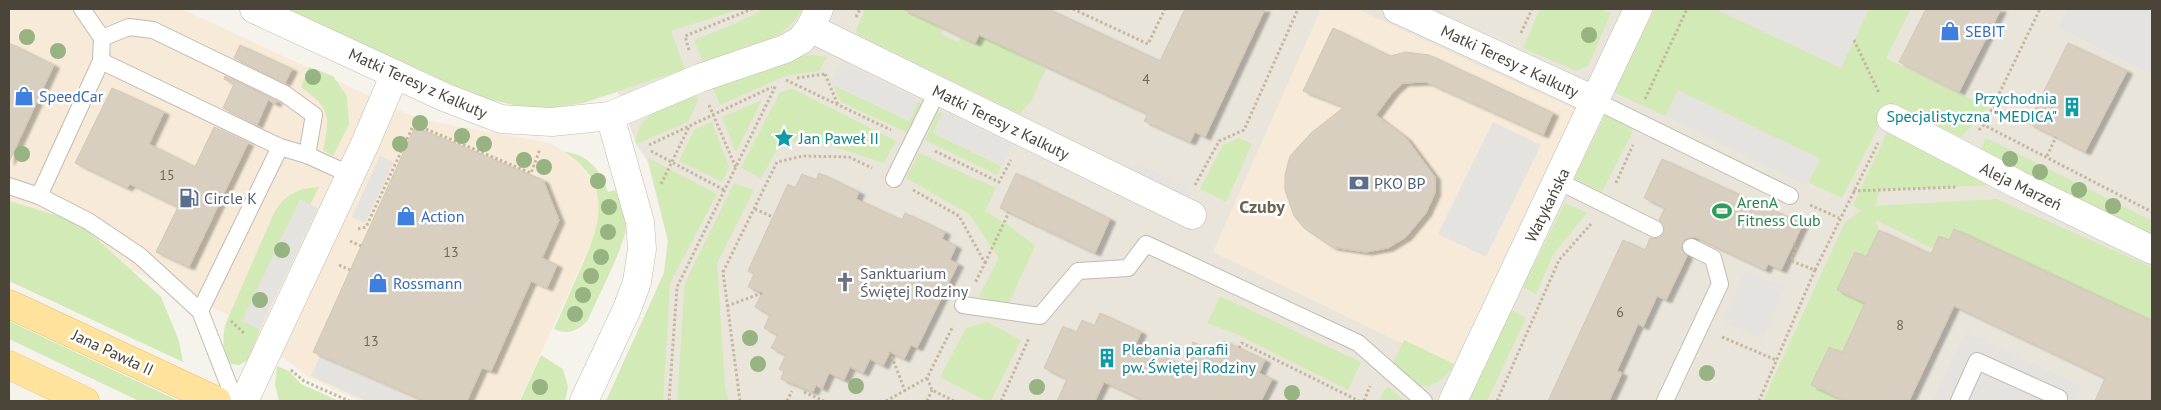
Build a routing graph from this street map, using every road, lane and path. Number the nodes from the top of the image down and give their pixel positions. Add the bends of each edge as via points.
1 (82, 9) edge
2 (254, 9) edge
3 (752, 9) edge
4 (1073, 9) edge
5 (1165, 9) edge
6 (1298, 9) edge
7 (1397, 9) edge
8 (1532, 9) edge
9 (1638, 9) edge
10 (1687, 9) edge
11 (2040, 9) edge
12 (814, 18) edge
13 (685, 36) dead end
14 (102, 38) junction
15 (1854, 40) dead end
16 (1517, 42) dead end
17 (101, 61) junction
18 (396, 74) junction
19 (785, 80) junction
20 (776, 85) junction
21 (938, 92) junction
22 (1596, 101) junction
23 (838, 105) junction
24 (610, 116) junction
25 (1891, 118) junction
26 (1642, 122) junction
27 (1984, 125) junction
28 (689, 126) dead end
29 (2056, 137) dead end
30 (914, 142) junction
31 (542, 144) dead end
32 (280, 148) junction
33 (643, 148) dead end
34 (1955, 153) junction
35 (307, 155) junction
36 (2046, 156) junction
37 (1012, 158) dead end
38 (672, 162) junction
39 (736, 169) junction
40 (350, 175) junction
41 (894, 179) junction
42 (663, 180) dead end
43 (1558, 181) junction
44 (9, 186) edge
45 (1958, 187) dead end
46 (1194, 188) dead end
47 (726, 191) junction
48 (1853, 191) junction
49 (40, 196) junction
50 (1790, 196) joint
51 (1606, 204) junction
52 (754, 209) junction
53 (1009, 212) dead end
54 (2152, 212) edge
55 (1192, 214) dead end
56 (773, 217) dead end
57 (1839, 218) junction
58 (1655, 229) dead end
59 (352, 231) dead end
60 (1794, 243) dead end
61 (1691, 247) dead end
62 (2152, 250) edge
63 (985, 263) junction
64 (1815, 270) junction
65 (210, 290) junction
66 (762, 293) dead end
67 (9, 304) edge
68 (963, 305) junction
69 (728, 306) junction
70 (200, 311) junction
71 (1040, 316) junction
72 (1700, 328) junction
73 (251, 338) dead end
74 (1239, 348) dead end
75 (890, 352) dead end
76 (1776, 360) junction
77 (284, 363) dead end
78 (9, 365) edge
79 (927, 378) junction
80 (932, 390) junction
81 (792, 391) dead end
82 (905, 391) junction
83 (804, 392) dead end
84 (85, 401) edge
85 (217, 401) edge
86 (235, 401) edge
87 (244, 401) edge
88 (349, 401) edge
89 (584, 401) edge
90 (669, 401) edge
91 (740, 401) edge
92 (786, 401) edge
93 (824, 401) edge
94 (886, 401) edge
95 (928, 401) edge
96 (954, 401) edge
97 (1001, 401) edge
98 (1359, 401) edge
99 (1424, 401) edge
100 (1453, 401) edge
101 (1496, 401) edge
102 (1665, 401) edge
103 (1758, 401) edge
104 (1959, 401) edge
105 (2057, 401) edge

1 - 14 lane
2 - 18 street, Matki Teresy z Kalkuty
3 - 13 path
4 - 5 path via 1148,44
6 - 46 path via 1244,130 1219,141
7 - 22 street, Matki Teresy z Kalkuty
8 - 16 path
9 - 22 street, Watykańska
10 - 26 path via 1643,103
11 - 27 path
12 - 21 street, Matki Teresy z Kalkuty
12 - 24 street, Matki Teresy z Kalkuty via 801,40 785,48 700,78
14 - 17 lane
14 - 35 lane via 129,27 152,30 285,94 314,116
15 - 25 path
17 - 32 lane
17 - 49 lane
18 - 24 street, Matki Teresy z Kalkuty via 501,119 552,122
18 - 40 street
19 - 20 path
19 - 23 path
19 - 23 path via 825,74
20 - 39 path
20 - 39 path via 713,115
21 - 30 lane
21 - 55 street, Matki Teresy z Kalkuty
22 - 26 lane
22 - 43 street, Watykańska
23 - 30 path
24 - 89 street via 640,222 642,249 637,282 628,309
25 - 34 street, Aleja Marzeń
25 - 48 path
26 - 50 lane
26 - 51 path
27 - 34 path
27 - 36 path
28 - 38 path
29 - 36 path
30 - 37 path via 999,182
30 - 41 lane
31 - 59 path via 531,173 414,124 366,228
32 - 35 lane
32 - 65 lane
33 - 38 path
34 - 62 street, Aleja Marzeń
35 - 40 lane
36 - 54 path
38 - 42 path
38 - 47 path
39 - 47 path
40 - 87 street
41 - 52 path via 849,157 803,156 777,162
41 - 63 path via 959,216
43 - 51 lane
43 - 100 street, Watykańska
44 - 49 lane
45 - 48 path
47 - 90 path via 677,288
48 - 57 path
49 - 70 lane via 88,221 140,256
50 - 57 path
51 - 58 lane
51 - 101 path via 1559,260
52 - 56 path
52 - 69 path via 723,272
53 - 63 path
57 - 64 path
60 - 64 path via 1796,247 1791,261
61 - 72 lane via 1713,258 1720,284
63 - 68 path
64 - 76 path
65 - 70 lane
65 - 73 path via 235,326
66 - 69 path
67 - 85 main road, Jana Pawła II
68 - 71 lane
68 - 79 path
69 - 91 path
70 - 86 lane
71 - 97 path
71 - 99 lane via 1078,271 1128,268 1146,244 1358,343
72 - 76 path
72 - 102 lane
74 - 98 path via 1242,343
75 - 82 path
76 - 103 path
77 - 88 path via 304,381
78 - 84 main road
79 - 80 path
79 - 82 path
80 - 95 path
80 - 96 path
81 - 92 path
82 - 94 path
83 - 93 path
104 - 105 lane via 1977,361 2059,398

